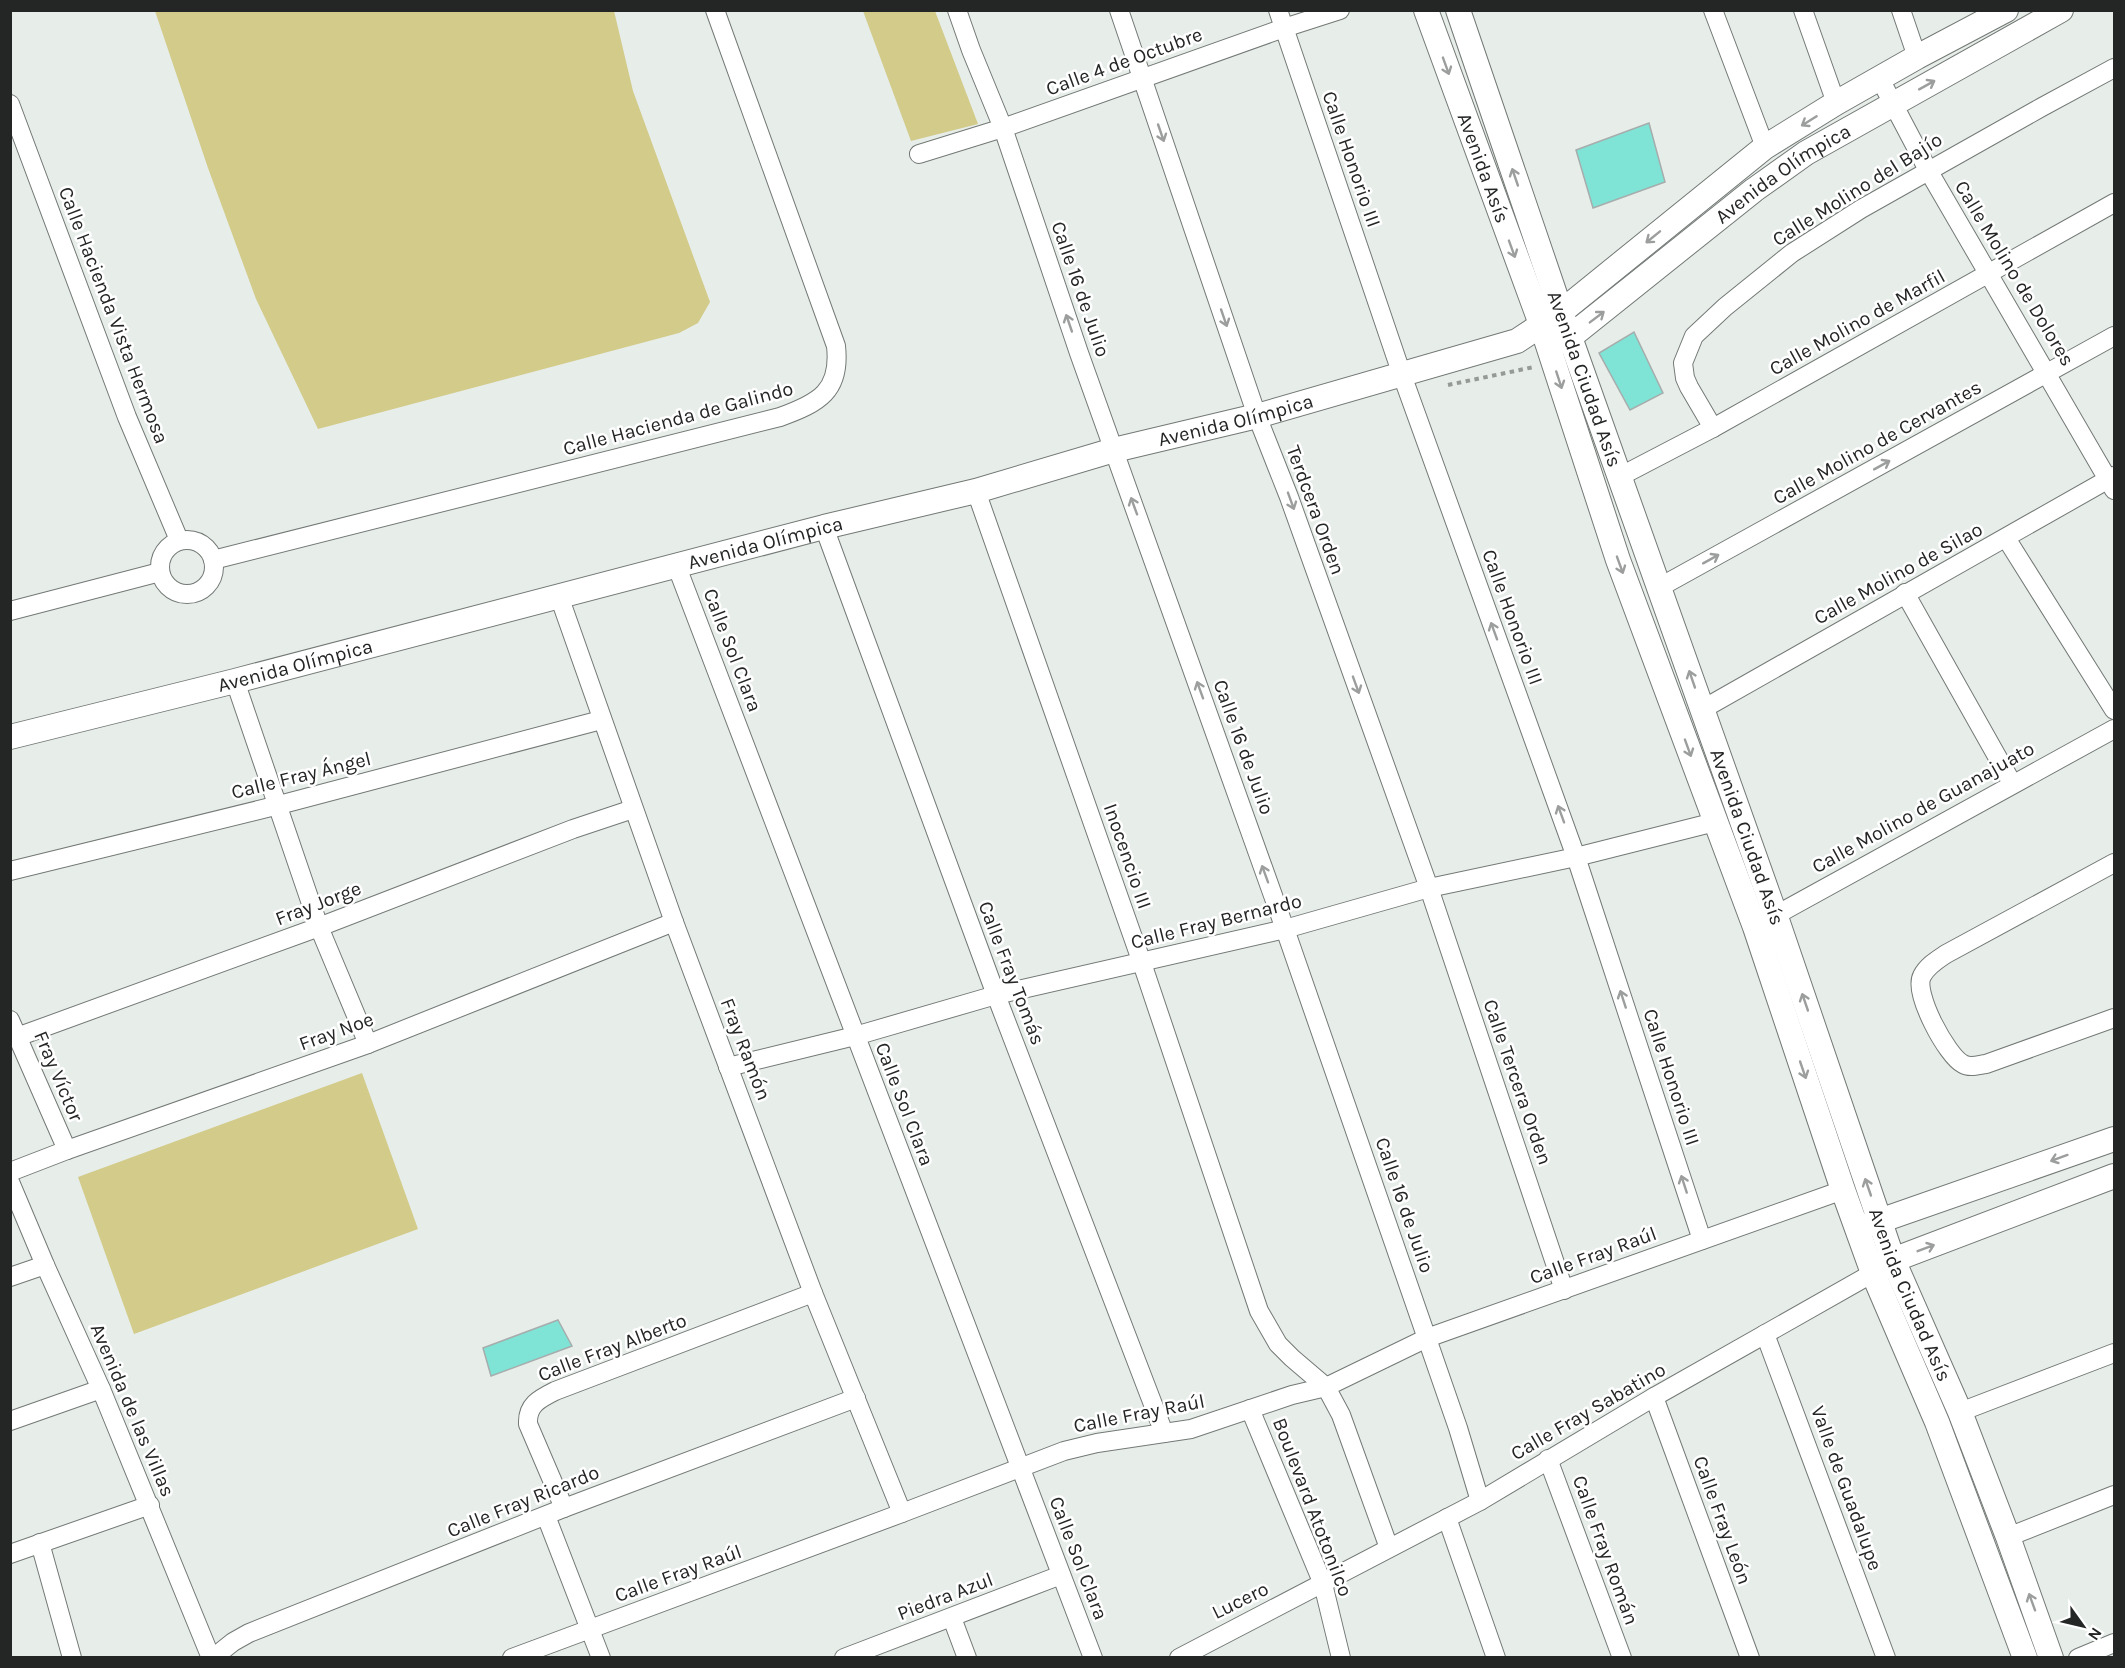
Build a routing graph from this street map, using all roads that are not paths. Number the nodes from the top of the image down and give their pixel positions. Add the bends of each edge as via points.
1 (715, 10) edge
2 (957, 10) edge
3 (1119, 10) edge
4 (1340, 10) edge
5 (1426, 10) edge
6 (1458, 10) edge
7 (1713, 10) edge
8 (1803, 10) edge
9 (1900, 10) edge
10 (2006, 10) edge
11 (2061, 10) edge
12 (1281, 19) edge
13 (1972, 19) edge
14 (1917, 57) junction
15 (2115, 68) edge
16 (1143, 78) junction
17 (1880, 79) junction
18 (1836, 103) junction
19 (10, 104) edge
20 (1892, 104) junction
21 (1003, 128) junction
22 (1766, 147) junction
23 (919, 154) dead end
24 (1928, 170) junction
25 (2115, 203) edge
26 (1989, 274) junction
27 (1550, 328) junction
28 (2115, 336) edge
29 (1570, 337) junction
30 (2048, 374) junction
31 (1402, 375) junction
32 (1257, 416) junction
33 (1713, 428) junction
34 (1114, 450) junction
35 (1619, 477) junction
36 (2112, 482) edge
37 (976, 491) junction
38 (824, 527) junction
39 (2006, 538) junction
40 (179, 540) junction
41 (213, 560) junction
42 (677, 567) junction
43 (160, 572) junction
44 (1660, 587) junction
45 (1905, 593) junction
46 (559, 596) junction
47 (10, 611) edge
48 (235, 681) junction
49 (1703, 709) junction
50 (2115, 710) edge
51 (601, 720) junction
52 (2115, 729) edge
53 (10, 737) edge
54 (2012, 783) junction
55 (279, 805) junction
56 (633, 809) junction
57 (1715, 822) junction
58 (1576, 857) junction
59 (2115, 862) edge
60 (10, 871) edge
61 (1429, 888) junction
62 (1775, 914) junction
63 (674, 922) junction
64 (319, 927) junction
65 (1755, 927) junction
66 (1285, 928) junction
67 (1142, 963) junction
68 (996, 995) junction
69 (2115, 1018) edge
70 (14, 1028) edge
71 (855, 1036) junction
72 (368, 1044) junction
73 (728, 1067) junction
74 (2115, 1139) edge
75 (67, 1150) junction
76 (10, 1172) edge
77 (2115, 1176) edge
78 (10, 1182) edge
79 (1843, 1190) junction
80 (1868, 1225) junction
81 (1702, 1240) junction
82 (45, 1264) junction
83 (1883, 1267) junction
84 (10, 1277) edge
85 (1564, 1290) junction
86 (813, 1293) junction
87 (1765, 1334) junction
88 (1427, 1338) junction
89 (2115, 1353) edge
90 (1326, 1387) junction
91 (102, 1389) junction
92 (1654, 1397) junction
93 (856, 1398) junction
94 (1250, 1409) junction
95 (1960, 1412) junction
96 (10, 1421) edge
97 (1164, 1433) junction
98 (1548, 1459) junction
99 (1020, 1468) junction
100 (2115, 1495) edge
101 (1480, 1501) junction
102 (150, 1505) junction
103 (564, 1508) junction
104 (902, 1513) junction
105 (546, 1516) junction
106 (1447, 1518) junction
107 (2008, 1537) junction
108 (40, 1543) junction
109 (1389, 1548) junction
110 (10, 1554) edge
111 (1061, 1575) junction
112 (1323, 1584) junction
113 (952, 1617) junction
114 (590, 1629) junction
115 (2115, 1643) edge
116 (1204, 1651) edge
117 (847, 1657) edge
118 (72, 1658) edge
119 (212, 1658) edge
120 (512, 1658) edge
121 (602, 1658) edge
122 (967, 1658) edge
123 (1093, 1658) edge
124 (1179, 1658) edge
125 (1341, 1658) edge
126 (1496, 1658) edge
127 (1622, 1658) edge
128 (1750, 1658) edge
129 (1886, 1658) edge
130 (2025, 1658) edge
131 (2051, 1658) edge
132 (2078, 1658) edge

1 - 41 street, Calle Hacienda de Galindo via 836,346 838,364 822,397 780,417
2 - 21 street, Calle 16 de Julio
3 - 16 street
4 - 12 street, Calle 4 de Octubre
5 -> 27 street, Avenida Asís
27 -> 6 street, Avenida Ciudad Asís
7 - 22 street
8 - 18 street
9 - 14 street
10 - 13 street, Avenida Olímpica
20 -> 11 street, Avenida Olímpica
12 - 16 street, Calle 4 de Octubre
12 - 31 street, Calle Honorio III
13 - 14 street, Avenida Olímpica
14 - 17 street, Avenida Olímpica
15 - 24 street, Calle Molino del Bajío
16 - 21 street, Calle 4 de Octubre
16 -> 32 street, Terdcera Orden
17 - 18 street, Avenida Olímpica
17 - 20 street, Calle Molino de Dolores
18 -> 22 street, Avenida Olímpica
19 - 40 street, Calle Hacienda Vista Hermosa via 127,417
20 - 24 street, Calle Molino de Dolores
29 -> 20 street, Avenida Olímpica via 1754,190 1806,153
21 - 23 street, Calle 4 de Octubre
34 -> 21 street, Calle 16 de Julio
22 -> 27 street, Avenida Olímpica
24 - 26 street, Calle Molino de Dolores
24 - 33 street, Calle Molino del Bajío via 1792,253 1694,336 1683,363 1685,378
25 - 26 street, Calle Molino de Marfil
26 - 30 street, Calle Molino de Dolores
26 - 33 street, Calle Molino de Marfil
27 - 29 street, Avenida Olímpica
27 - 31 street, Avenida Olímpica
27 -> 57 street, Avenida Ciudad Asís via 1618,560
28 - 30 street, Calle Molino de Cervantes
29 - 35 street, Avenida Ciudad Asís
30 - 36 street, Calle Molino de Dolores
44 -> 30 street, Calle Molino de Cervantes
31 - 32 street, Avenida Olímpica
58 -> 31 street, Calle Honorio III
32 - 34 street, Avenida Olímpica
32 -> 61 street, Terdcera Orden
33 - 35 street, Calle Molino de Marfil
34 - 37 street, Avenida Olímpica
66 -> 34 street, Calle 16 de Julio
35 - 44 street, Avenida Ciudad Asís
36 - 39 street, Calle Molino de Silao
37 - 38 street, Avenida Olímpica
37 - 67 street, Inocencio III
38 - 42 street, Avenida Olímpica
38 - 68 street, Calle Fray Tomás
39 - 45 street, Calle Molino de Silao
39 - 50 street
40 - 41 street via 196,541 210,552
40 - 43 street via 162,556
41 - 43 street via 212,577 193,593 176,592
42 - 46 street, Avenida Olímpica
42 - 71 street, Calle Sol Clara
43 - 47 street
49 -> 44 street, Avenida Ciudad Asís
45 - 49 street, Calle Molino de Silao
45 - 54 street
46 - 48 street, Avenida Olímpica
46 - 51 street, Fray Ramón
48 - 53 street, Avenida Olímpica
48 - 55 street
49 - 62 street, Avenida Ciudad Asís
51 - 55 street, Calle Fray Ángel
51 - 56 street, Fray Ramón
52 - 54 street, Calle Molino de Guanajuato
54 - 62 street, Calle Molino de Guanajuato
55 - 60 street, Calle Fray Ángel
55 - 64 street
56 - 63 street, Fray Ramón
56 - 64 street, Fray Jorge
57 - 58 street, Calle Fray Bernardo
57 - 65 street, Avenida Ciudad Asís
58 - 61 street, Calle Fray Bernardo
81 -> 58 street, Calle Honorio III
59 - 69 street via 1946,954 1930,966 1919,986 1924,1004 1949,1051 1965,1065 1986,1064
61 - 66 street, Calle Fray Bernardo
61 - 85 street, Calle Tercera Orden
62 - 65 street, Calle Molino de Guanajuato
80 -> 62 street, Avenida Ciudad Asís
63 - 72 street, Fray Noe
63 - 73 street, Fray Ramón
64 - 70 street, Fray Jorge
64 - 72 street
65 -> 79 street, Avenida Ciudad Asís
66 - 67 street, Calle Fray Bernardo
66 - 88 street, Calle 16 de Julio
67 - 68 street, Calle Fray Bernardo
67 - 90 street, Inocencio III via 1259,1311 1285,1351
68 - 71 street, Calle Fray Bernardo
68 - 97 street, Calle Fray Tomás
70 - 75 street, Fray Víctor
71 - 73 street, Calle Fray Bernardo
71 - 99 street, Calle Sol Clara
72 - 75 street, Fray Noe
73 - 86 street, Fray Ramón
74 -> 80 street
75 - 76 street, Fray Noe
83 -> 77 street
78 - 82 street, Avenida de las Villas
79 - 80 street, Avenida Ciudad Asís
79 - 81 street, Calle Fray Raúl
80 - 83 street, Avenida Ciudad Asís
81 - 85 street, Calle Fray Raúl
82 - 84 street
82 - 91 street, Avenida de las Villas
83 - 87 street, Calle Fray Sabatino
83 - 95 street, Avenida Ciudad Asís
83 - 130 street, Avenida Ciudad Asís
85 - 88 street, Calle Fray Raúl
86 - 93 street, Fray Ramón
86 - 103 street, Calle Fray Alberto via 537,1400 530,1409 528,1424
87 - 92 street, Calle Fray Sabatino
87 - 129 street, Valle de Guadalupe
88 - 90 street, Calle Fray Raúl
88 - 101 street, Calle 16 de Julio
89 - 95 street
90 - 94 street, Calle Fray Raúl
90 - 109 street via 1341,1415
91 - 96 street
91 - 102 street, Avenida de las Villas
92 - 98 street, Calle Fray Sabatino
92 - 128 street, Calle Fray León
93 - 103 street, Calle Fray Ricardo
93 - 104 street, Fray Ramón
94 - 97 street, Calle Fray Raúl via 1191,1429
94 - 112 street, Boulevard Atotonilco
95 - 107 street, Avenida Ciudad Asís
97 - 99 street, Calle Fray Raúl via 1064,1451
98 - 101 street, Calle Fray Sabatino
98 - 127 street, Calle Fray Román
99 - 104 street, Calle Fray Raúl
99 - 111 street, Calle Sol Clara
100 - 107 street
101 - 106 street, Calle Fray Sabatino
102 - 108 street
102 - 119 street, Avenida de las Villas
103 - 105 street, Calle Fray Ricardo
104 - 114 street, Calle Fray Raúl
105 - 114 street
105 - 119 street, Calle Fray Ricardo via 249,1633
106 - 109 street, Calle Fray Sabatino
106 - 126 street
131 -> 107 street, Avenida Ciudad Asís
108 - 110 street
108 - 118 street
109 - 112 street, Calle Fray Sabatino
111 - 113 street, Piedra Azul
111 - 123 street, Calle Sol Clara
112 - 116 street, Lucero
112 - 125 street, Boulevard Atotonilco
113 - 117 street, Piedra Azul
113 - 122 street
114 - 120 street, Calle Fray Raúl
114 - 121 street
115 - 132 street
116 - 124 street, Lucero

